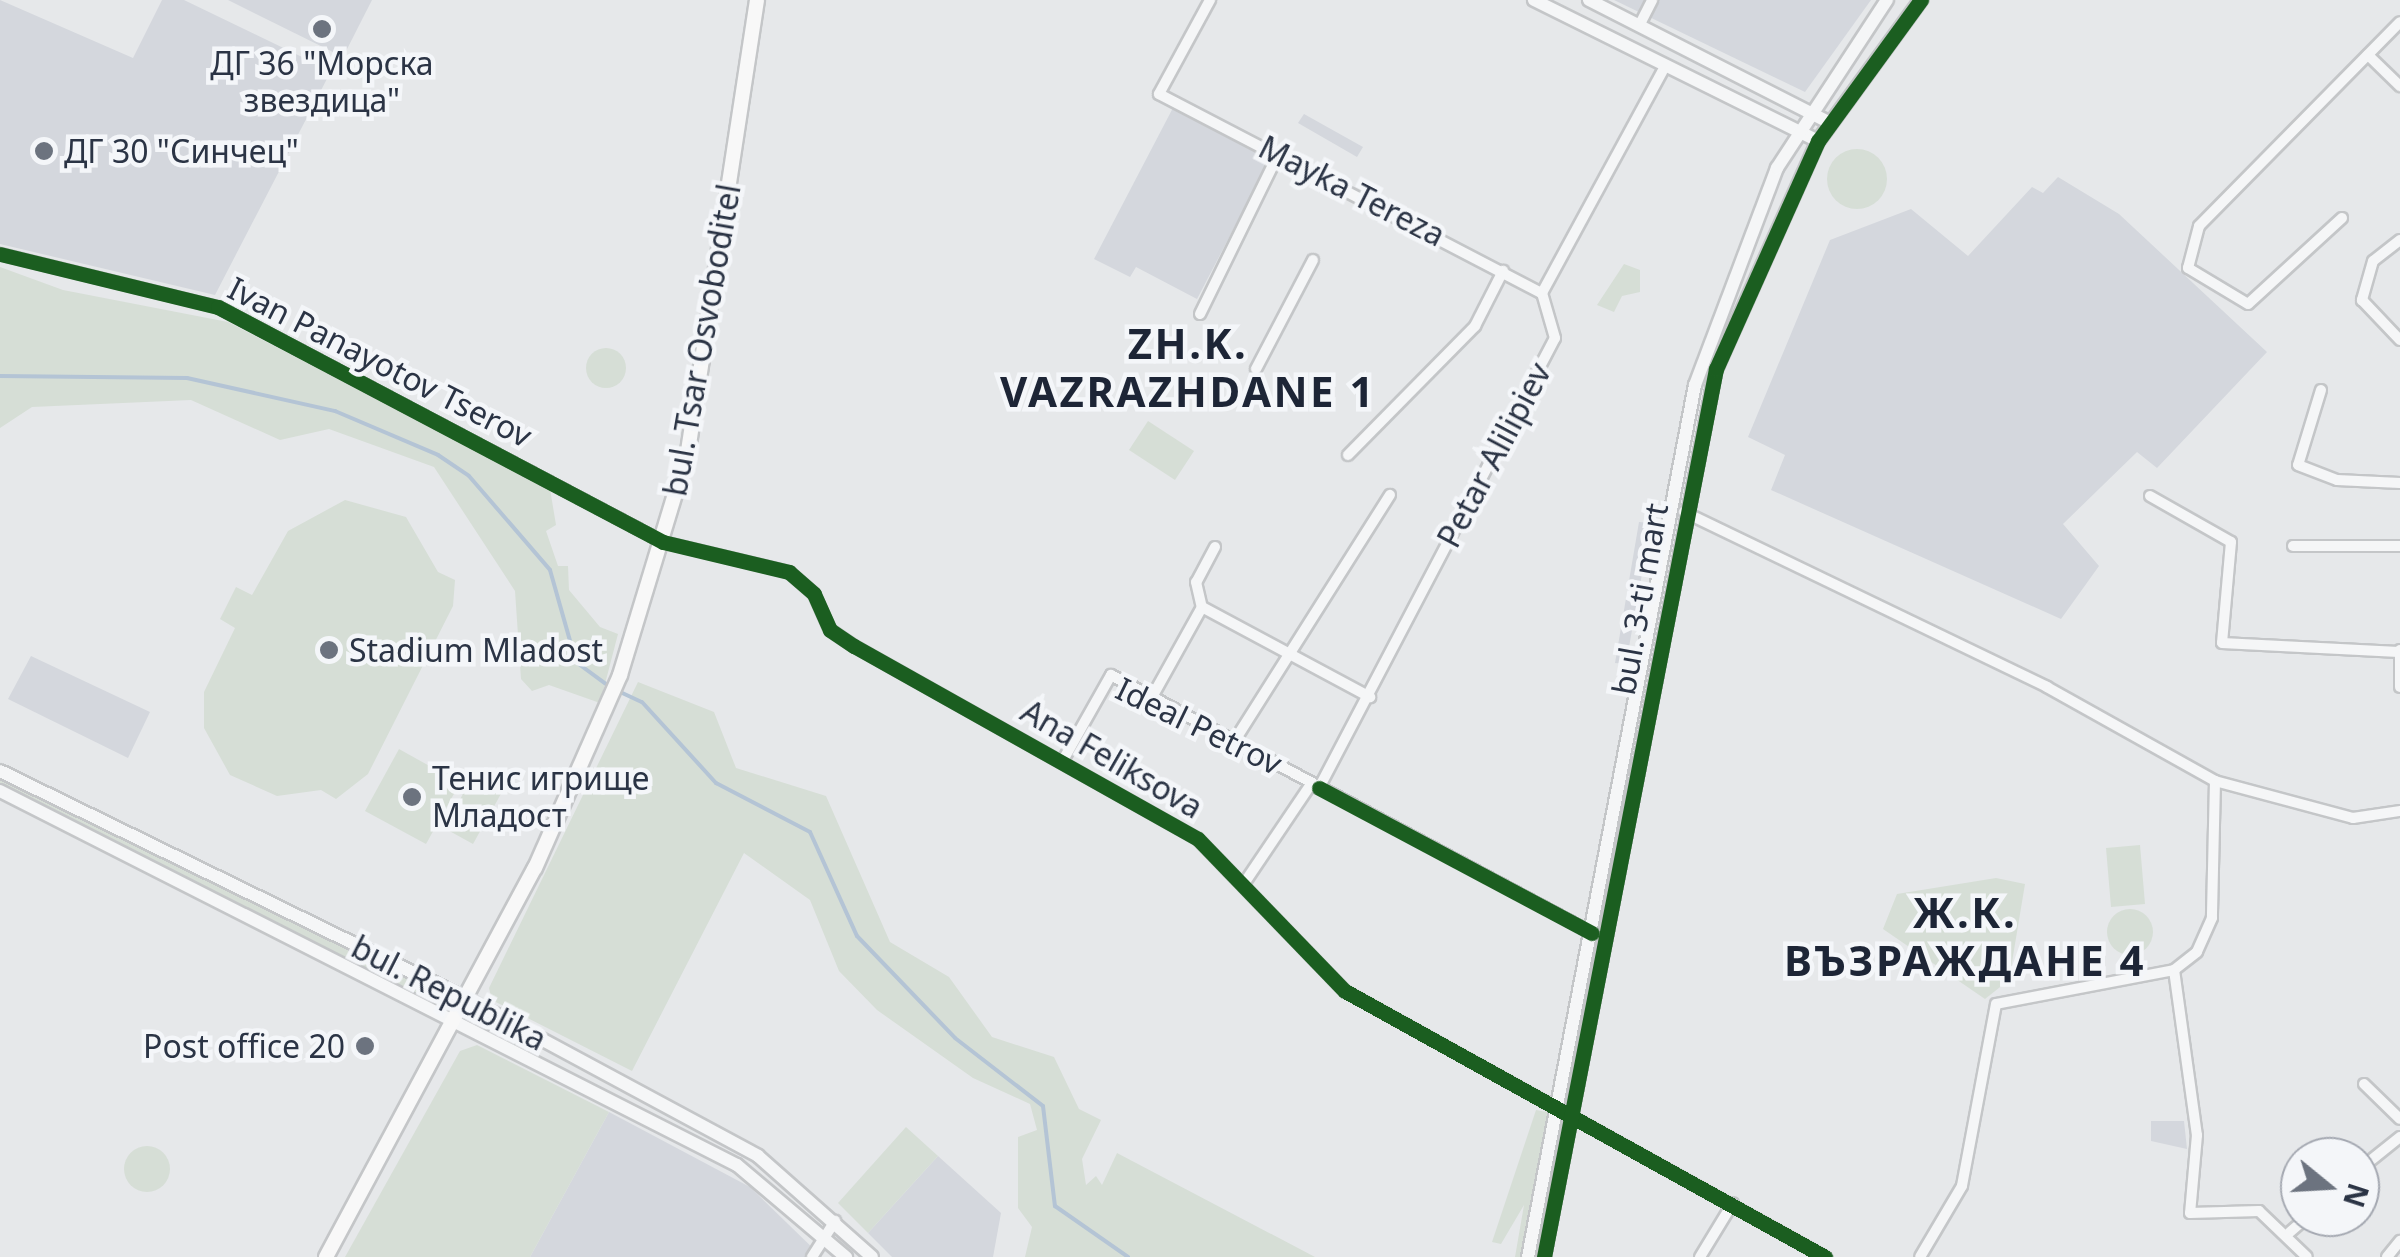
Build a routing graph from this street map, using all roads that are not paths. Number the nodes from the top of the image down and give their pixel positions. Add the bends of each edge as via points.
1 (757, 0) edge
2 (1210, 0) edge
3 (1534, 0) edge
4 (1590, 0) edge
5 (1652, 0) edge
6 (1921, 0) edge
7 (1882, 5) edge
8 (2400, 22) edge
9 (1640, 24) junction
10 (1897, 27) junction
11 (2368, 55) junction
12 (1665, 66) junction
13 (2398, 83) edge
14 (1809, 112) junction
15 (1830, 123) junction
16 (1798, 130) junction
17 (1818, 141) junction
18 (1279, 153) junction
19 (2342, 218) dead end
20 (2400, 240) edge
21 (0, 254) edge
22 (1313, 260) dead end
23 (1503, 271) junction
24 (1542, 293) junction
25 (1200, 314) dead end
26 (2400, 340) edge
27 (1256, 369) dead end
28 (2322, 390) dead end
29 (1348, 455) dead end
30 (2400, 483) edge
31 (1390, 495) dead end
32 (2150, 496) dead end
33 (1683, 512) junction
34 (663, 542) junction
35 (2293, 546) dead end
36 (2400, 546) edge
37 (1215, 547) dead end
38 (1202, 607) junction
39 (2400, 651) edge
40 (1288, 652) junction
41 (2400, 686) edge
42 (1152, 696) junction
43 (1370, 698) junction
44 (1235, 740) junction
45 (1062, 762) junction
46 (0, 771) edge
47 (2215, 781) junction
48 (1315, 786) junction
49 (0, 791) edge
50 (2400, 810) edge
51 (1244, 882) junction
52 (1592, 933) junction
53 (2174, 970) junction
54 (466, 998) junction
55 (454, 1017) junction
56 (2364, 1084) dead end
57 (1562, 1108) junction
58 (1577, 1114) junction
59 (2400, 1119) edge
60 (2400, 1137) edge
61 (2380, 1153) edge
62 (1733, 1204) junction
63 (836, 1221) junction
64 (2280, 1225) edge
65 (824, 1237) junction
66 (2400, 1242) edge
67 (326, 1257) edge
68 (812, 1257) edge
69 (846, 1257) edge
70 (872, 1257) edge
71 (1528, 1257) edge
72 (1544, 1257) edge
73 (1700, 1257) edge
74 (1825, 1257) edge
75 (1920, 1257) edge
76 (2387, 1257) edge

1 - 34 main road, bul. Tsar Osvoboditel via 698,395
2 - 18 street, Mayka Tereza via 1159,94
3 - 12 street
4 - 9 street
5 - 9 street
6 - 10 street, bul. 3-ti mart
7 - 10 street
7 - 14 street, bul. 3-ti mart
8 - 11 street
9 - 14 street
10 - 15 street, bul. 3-ti mart
11 - 13 street
11 - 19 street via 2199,226 2188,268 2248,304
12 - 16 street
12 - 24 street
14 - 15 street
14 - 16 street, bul. 3-ti mart
15 - 17 street, bul. 3-ti mart
16 - 17 street
16 - 52 street, bul. 3-ti mart via 1745,243 1696,385
17 - 33 street, bul. 3-ti mart via 1727,336
18 - 23 street, Mayka Tereza
18 - 25 street
20 - 26 street via 2373,261 2362,300
21 - 34 street, Ivan Panayotov Tserov via 218,307
22 - 27 street
23 - 24 street, Mayka Tereza
23 - 29 street via 1475,326
24 - 43 street, Petar Alilipiev via 1555,338
28 - 30 street via 2298,465 2337,480
31 - 40 street
32 - 39 street via 2231,542 2222,644
33 - 47 street via 2048,687
33 - 58 street, bul. 3-ti mart
34 - 45 street, Ana Feliksova via 789,572 814,594 830,630
34 - 54 main road, bul. Tsar Osvoboditel via 608,706
35 - 36 street
37 - 38 street via 1196,582
38 - 40 street
38 - 42 street
39 - 41 street
40 - 43 street
40 - 44 street
42 - 44 street, Ideal Petrov
42 - 45 street, Ideal Petrov via 1111,675
43 - 48 street, Petar Alilipiev
44 - 48 street, Ideal Petrov
45 - 51 street, Ana Feliksova via 1198,839
46 - 54 street, bul. Republika
47 - 50 street via 2353,818
47 - 53 street via 2212,918 2197,952
48 - 51 street, Petar Alilipiev
48 - 52 street, Ideal Petrov
49 - 55 street, bul. Republika
51 - 57 street, Ana Feliksova via 1345,991
52 - 57 street, bul. 3-ti mart
53 - 64 street via 2197,1135 2190,1212 2260,1211
53 - 75 street via 1996,1004 1962,1186
54 - 55 main road, bul. Tsar Osvoboditel
54 - 63 street, bul. Republika via 758,1156
55 - 65 street, bul. Republika via 737,1164
55 - 67 main road, bul. Tsar Osvoboditel
56 - 59 street
57 - 58 street, Ana Feliksova
57 - 71 street, bul. 3-ti mart
58 - 62 street, Ana Feliksova
58 - 72 street, bul. 3-ti mart
60 - 61 street
62 - 73 street
62 - 74 street, Ana Feliksova
63 - 65 street
63 - 70 street, bul. Republika
65 - 68 street
65 - 69 street, bul. Republika
66 - 76 street

